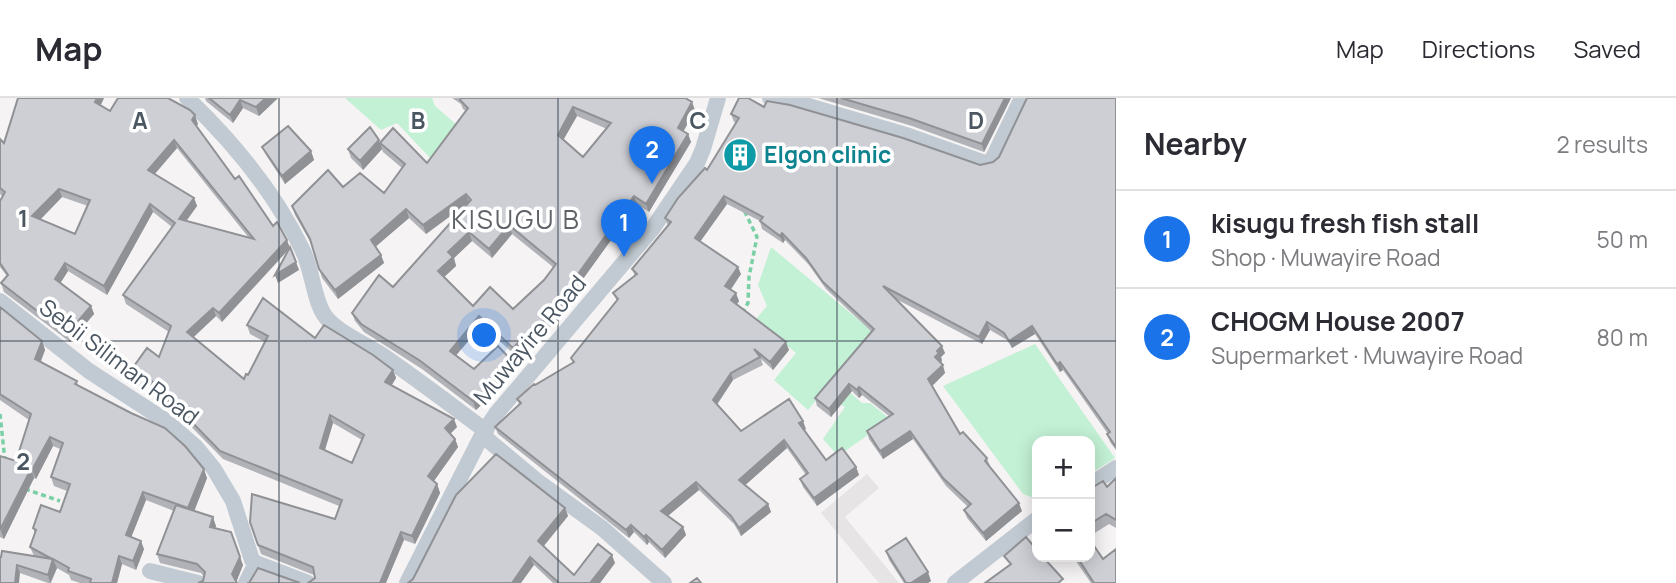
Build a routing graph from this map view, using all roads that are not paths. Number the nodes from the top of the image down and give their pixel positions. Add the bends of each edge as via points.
1 (187, 98) edge
2 (718, 98) edge
3 (770, 98) edge
4 (1021, 98) edge
5 (0, 301) edge
6 (484, 433) junction
7 (1116, 468) edge
8 (1095, 482) edge
9 (1032, 523) edge
10 (256, 563) junction
11 (150, 571) dead end
12 (198, 583) edge
13 (246, 583) edge
14 (308, 583) edge
15 (407, 583) edge
16 (664, 583) edge
17 (955, 583) edge

1 - 6 street via 233,148 290,226 326,318 398,366
2 - 6 street, Muwayire Road via 697,163 653,228
3 - 4 street via 909,135 985,163 992,160
5 - 10 street, Sebii Siliman Road via 196,447 233,501
6 - 15 street, Muwayire Road
6 - 16 street
7 - 8 street
9 - 17 street
10 - 13 street
10 - 14 street
11 - 12 street

